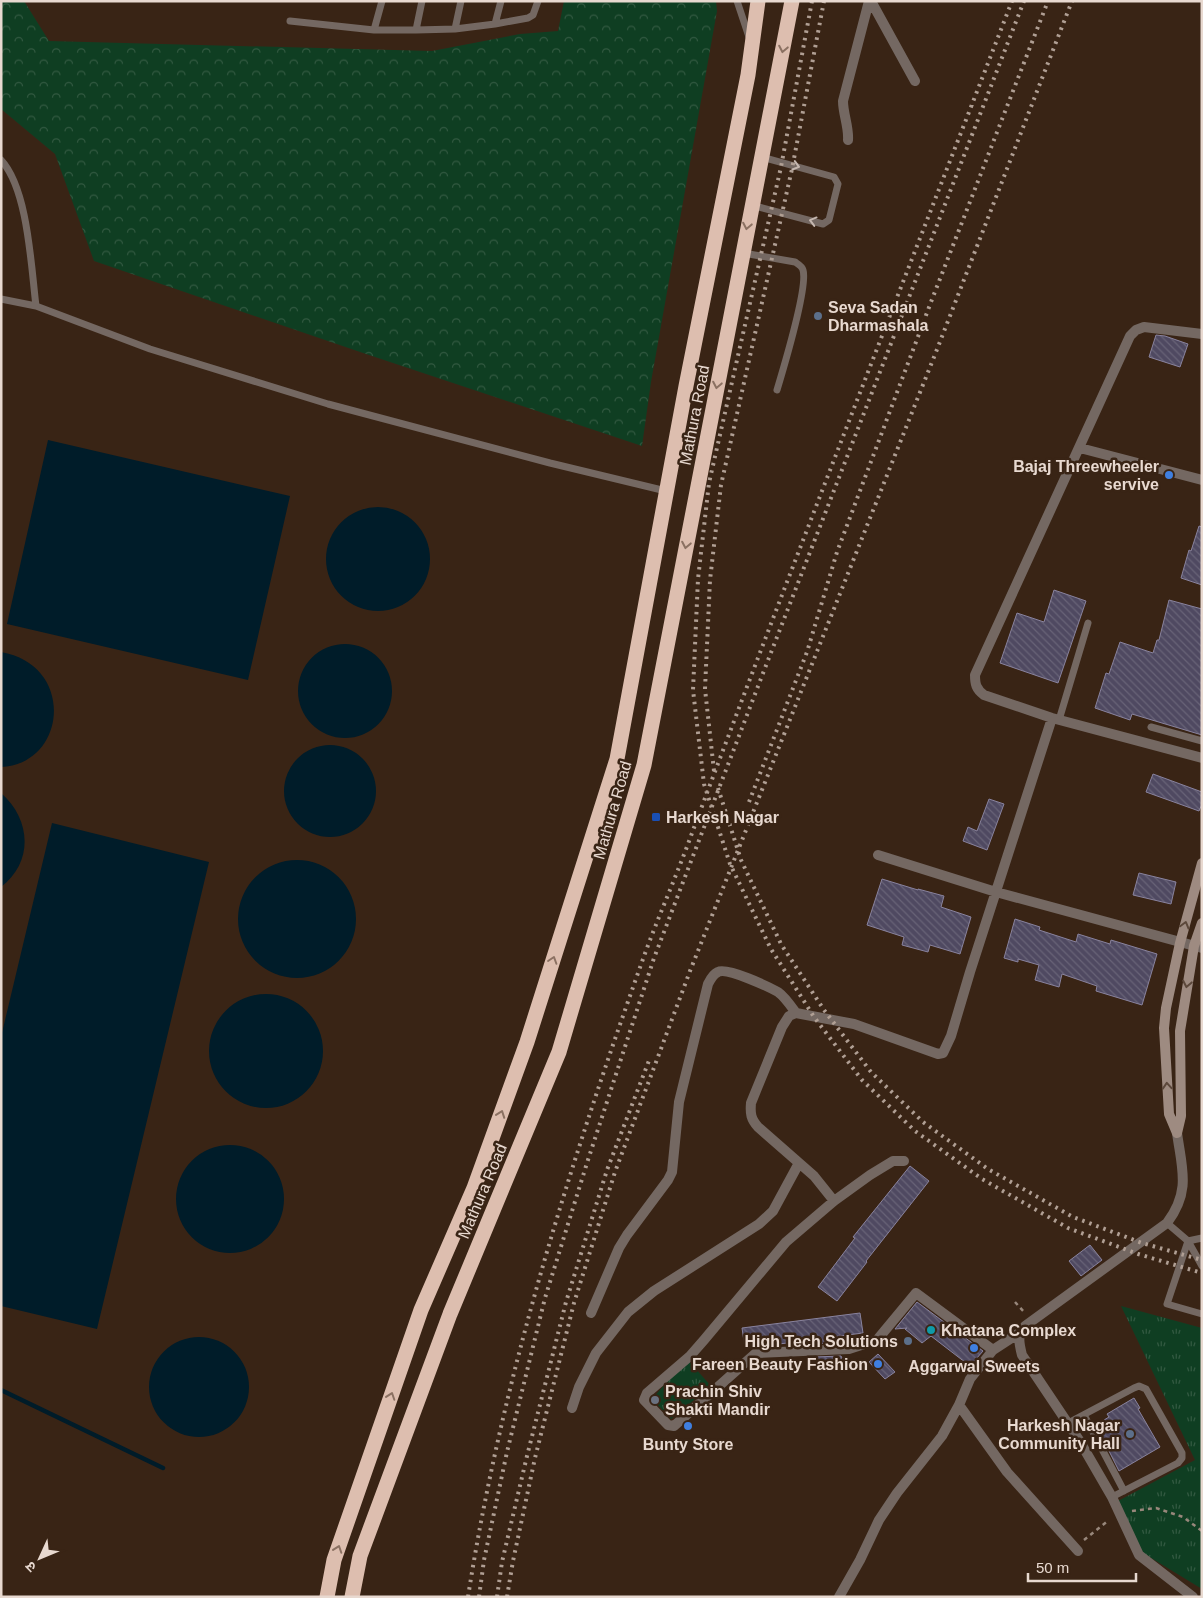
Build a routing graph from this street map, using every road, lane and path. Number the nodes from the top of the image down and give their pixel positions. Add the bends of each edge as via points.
1 (382, 1) edge
2 (422, 1) edge
3 (461, 1) edge
4 (501, 1) edge
5 (538, 1) edge
6 (738, 1) edge
7 (758, 1) edge
8 (792, 1) edge
9 (870, 1) edge
10 (290, 21) dead end
11 (495, 24) junction
12 (455, 29) junction
13 (374, 30) junction
14 (416, 30) junction
15 (752, 47) junction
16 (915, 81) dead end
17 (848, 140) dead end
18 (762, 157) junction
19 (1, 160) edge
20 (751, 205) junction
21 (742, 253) junction
22 (1, 299) edge
23 (36, 306) junction
24 (1202, 334) edge
25 (778, 390) dead end
26 (1080, 448) junction
27 (1202, 480) edge
28 (666, 492) junction
29 (1088, 623) dead end
30 (1056, 719) junction
31 (1151, 727) dead end
32 (1202, 741) edge
33 (1202, 758) edge
34 (878, 855) dead end
35 (1202, 863) edge
36 (996, 892) junction
37 (1202, 923) edge
38 (1180, 943) junction
39 (1198, 947) edge
40 (796, 1013) junction
41 (1177, 1133) junction
42 (904, 1160) dead end
43 (799, 1163) junction
44 (834, 1201) junction
45 (1167, 1223) junction
46 (1202, 1238) edge
47 (1188, 1241) junction
48 (1202, 1266) edge
49 (591, 1314) dead end
50 (1202, 1314) edge
51 (1019, 1333) junction
52 (993, 1350) junction
53 (960, 1405) junction
54 (572, 1408) dead end
55 (1084, 1415) junction
56 (1068, 1424) junction
57 (1124, 1491) junction
58 (1112, 1498) junction
59 (1119, 1514) junction
60 (1202, 1531) edge
61 (1084, 1540) dead end
62 (1078, 1551) dead end
63 (327, 1597) edge
64 (352, 1597) edge
65 (839, 1597) edge
66 (1193, 1597) edge

1 - 13 lane
2 - 14 lane
3 - 12 lane
4 - 11 lane
5 - 11 lane via 533,15 528,18
6 - 15 lane
7 - 15 highway, Mathura Road
8 -> 18 highway, Mathura Road
9 - 16 street
9 - 17 street via 843,101
10 - 13 lane
11 - 12 lane
12 - 14 lane
13 - 14 lane
15 - 28 highway, Mathura Road
18 - 20 highway, Mathura Road
18 -> 20 lane via 834,177 838,184 829,220 823,224
19 - 23 lane via 16,184 24,211
20 -> 21 highway, Mathura Road
21 - 25 lane via 795,262 803,270 801,294
21 -> 64 highway, Mathura Road via 644,765 560,1052 450,1314 360,1556
22 - 23 lane
23 - 28 lane via 150,349 328,404
24 - 26 street via 1144,327 1136,330 1123,350
26 - 27 street
26 - 30 street via 975,675 975,684 984,696
63 -> 28 highway, Mathura Road via 334,1560 421,1310 474,1188 527,1042 617,759
29 - 30 lane
30 - 33 street
30 - 36 street
31 - 32 lane
34 - 36 street
38 -> 35 street
36 - 38 street
36 - 40 street via 943,1053 854,1024
37 - 39 street
38 - 39 street
41 -> 38 street via 1169,1114 1164,1028
39 -> 41 street via 1180,1031 1181,1116
40 - 43 street via 789,1016 782,1027 751,1103 750,1114 758,1127
40 - 49 street via 778,992 757,982 724,971 713,976 708,984 679,1102 672,1172 623,1242
41 - 45 street via 1184,1186 1180,1204
42 - 44 street via 884,1166
43 - 44 street
43 - 54 street via 773,1211 759,1224 654,1291 628,1312 596,1353
44 - 52 street via 786,1242 694,1350 647,1394 644,1400 668,1425 676,1425 756,1352 849,1350 878,1340 916,1293
45 - 47 lane
45 - 51 street
46 - 47 lane
47 - 48 lane
47 - 50 lane via 1167,1304
51 - 52 street
51 - 56 street via 1022,1356
52 - 53 street via 970,1379
53 - 62 street via 1008,1472
53 - 65 street via 942,1436 879,1520
55 - 56 lane
55 - 57 lane
55 - 57 lane via 1134,1388 1143,1387 1182,1453 1178,1464
56 - 58 street
57 - 58 lane
58 - 59 street
59 - 60 path via 1156,1508 1183,1516
59 - 61 path
59 - 66 street via 1139,1555

